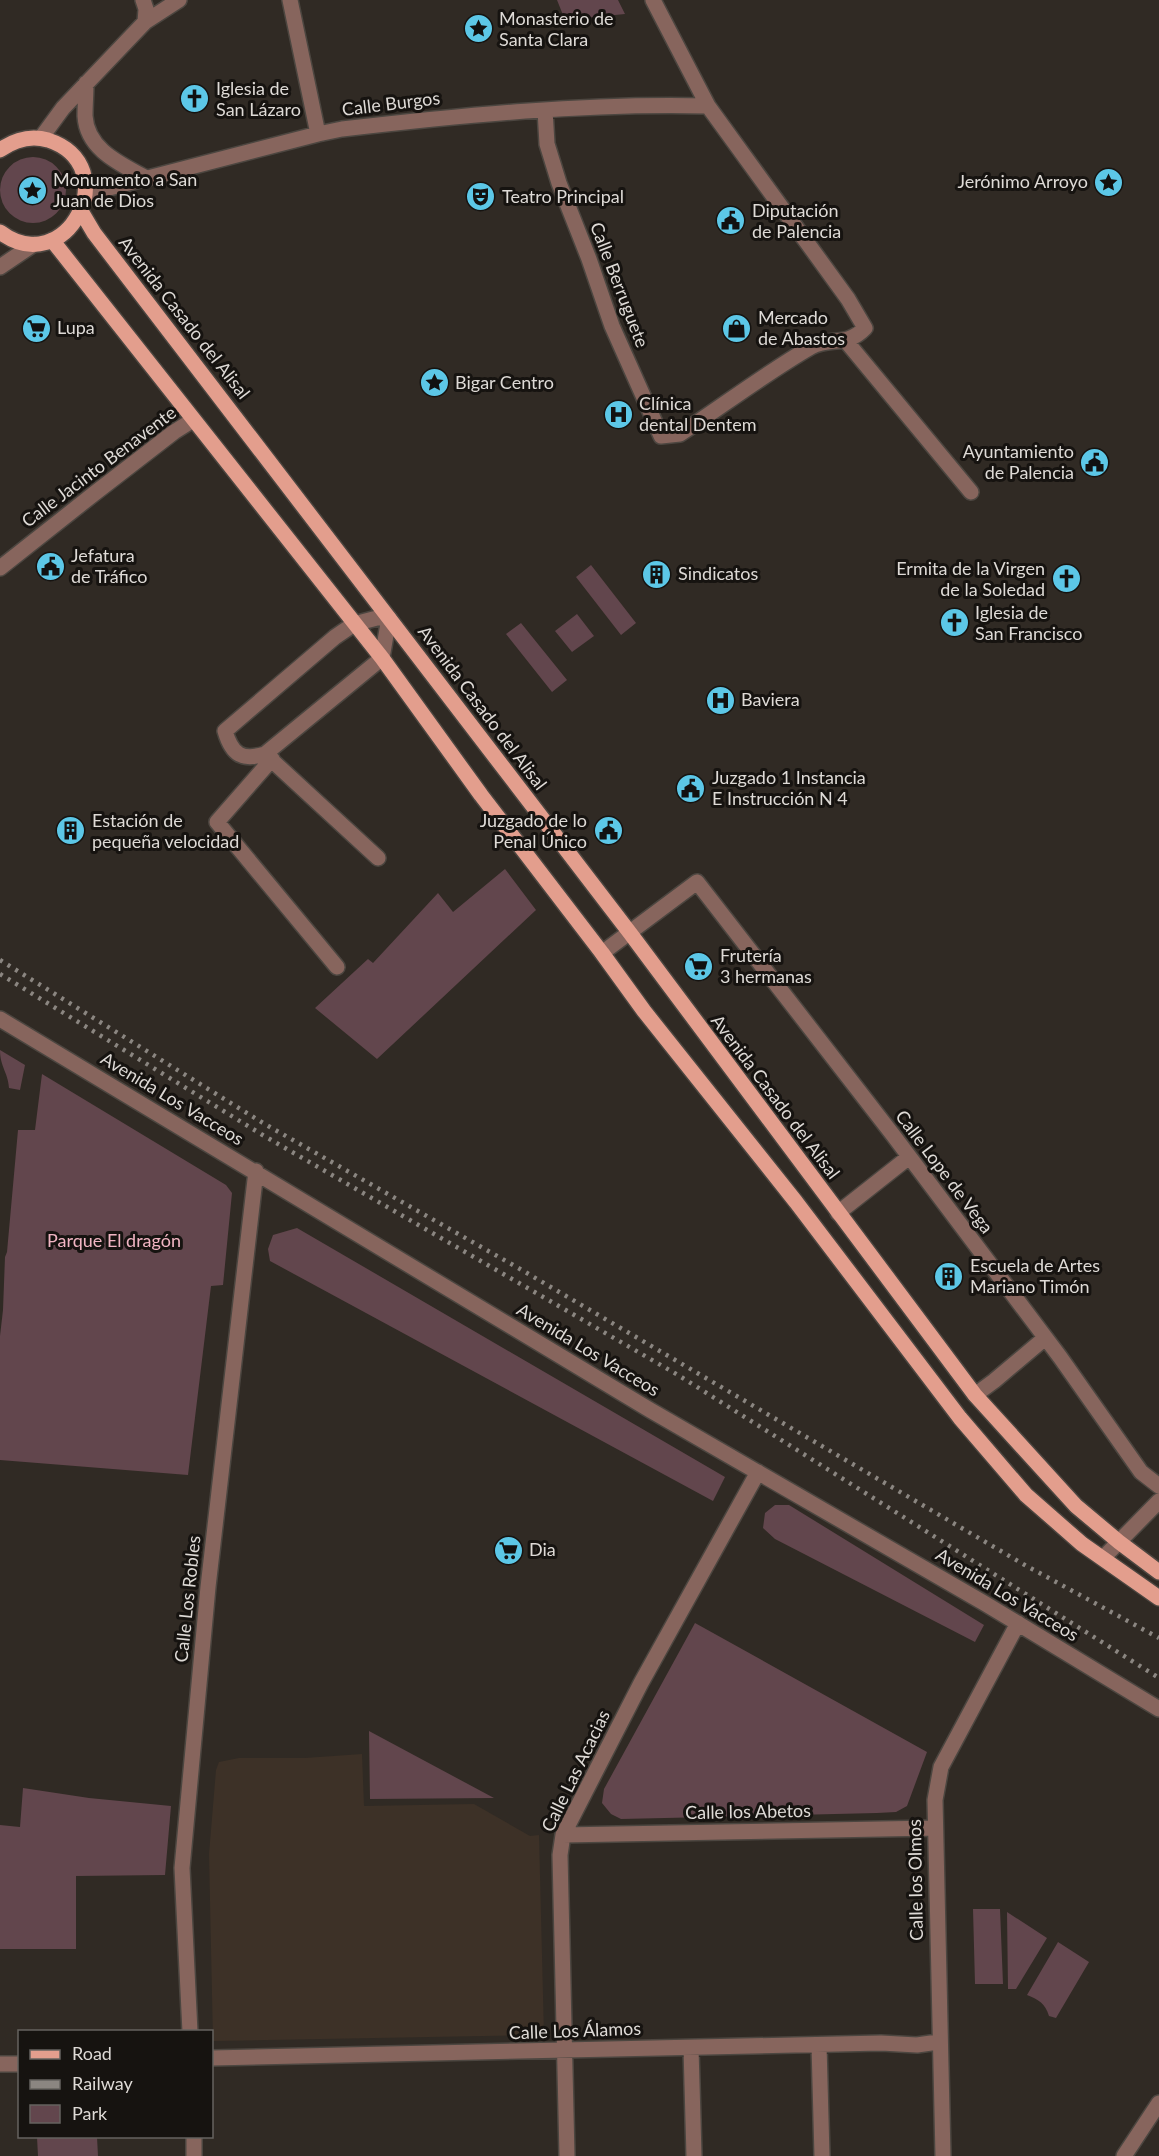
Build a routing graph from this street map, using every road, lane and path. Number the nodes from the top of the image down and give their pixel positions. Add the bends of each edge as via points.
1 (143, 0) edge
2 (179, 0) edge
3 (290, 0) edge
4 (653, 0) edge
5 (144, 22) junction
6 (86, 83) junction
7 (708, 106) junction
8 (545, 110) junction
9 (318, 134) junction
10 (41, 138) junction
11 (3, 144) edge
12 (146, 178) junction
13 (86, 194) junction
14 (81, 211) junction
15 (0, 232) edge
16 (52, 240) junction
17 (34, 244) junction
18 (0, 267) edge
19 (846, 341) junction
20 (193, 420) junction
21 (970, 492) dead end
22 (0, 568) edge
23 (389, 618) junction
24 (354, 624) junction
25 (382, 658) junction
26 (269, 756) junction
27 (378, 858) dead end
28 (630, 933) junction
29 (602, 953) junction
30 (337, 968) dead end
31 (0, 1018) edge
32 (909, 1158) junction
33 (256, 1171) junction
34 (838, 1213) junction
35 (1045, 1338) junction
36 (975, 1395) junction
37 (758, 1473) junction
38 (1159, 1486) edge
39 (1159, 1502) edge
40 (1119, 1542) junction
41 (1102, 1558) junction
42 (1159, 1572) edge
43 (1159, 1598) edge
44 (1018, 1623) junction
45 (1159, 1710) edge
46 (934, 1828) junction
47 (563, 1835) junction
48 (190, 2030) edge
49 (939, 2042) junction
50 (819, 2045) junction
51 (691, 2048) junction
52 (566, 2051) junction
53 (213, 2058) edge
54 (0, 2064) edge
55 (18, 2064) edge
56 (1159, 2103) edge
57 (194, 2138) edge
58 (194, 2156) edge
59 (567, 2156) edge
60 (694, 2156) edge
61 (822, 2156) edge
62 (942, 2156) edge
63 (1124, 2156) edge

1 - 5 street
2 - 5 street
3 - 9 street
4 - 7 street
5 - 6 street
6 - 10 street
6 - 12 street via 85,119 95,143 106,156
7 - 8 street, Calle Burgos
7 - 19 street via 848,299 865,328
8 - 9 street, Calle Burgos via 457,116
8 - 19 street, Calle Berruguete via 547,144 559,183 612,326 661,436 680,434 813,346
9 - 12 street, Calle Burgos
10 - 11 main road
10 - 13 main road via 56,143 79,164
12 - 13 street, Calle Burgos
13 - 14 main road
14 - 16 main road via 74,224
14 - 23 main road, Avenida Casado del Alisal
15 - 17 main road
16 - 17 main road
16 - 20 main road
17 - 18 street
19 - 21 street
20 - 22 street, Calle Jacinto Benavente
20 - 24 main road
23 - 24 street
23 - 25 street, Avenida Casado del Alisal
23 - 28 main road, Avenida Casado del Alisal
24 - 25 main road
24 - 26 street via 225,731 229,743 242,756
25 - 26 street
25 - 29 main road
26 - 27 street
26 - 30 street via 217,822
28 - 29 street
28 - 32 street, Calle Lope de Vega via 697,882
28 - 34 main road, Avenida Casado del Alisal
29 - 41 main road via 960,1418 1026,1495
31 - 33 street, Avenida Los Vacceos
32 - 34 street
32 - 35 street, Calle Lope de Vega
33 - 37 street, Avenida Los Vacceos
33 - 48 street, Calle Los Robles via 208,1587 182,1868
34 - 36 main road, Avenida Casado del Alisal
35 - 36 street
35 - 38 street, Calle Lope de Vega via 1141,1472
36 - 40 main road, Avenida Casado del Alisal via 1076,1506
37 - 44 street, Avenida Los Vacceos
37 - 47 street, Calle Las Acacias via 641,1683
39 - 40 street
40 - 41 street
40 - 42 main road, Avenida Casado del Alisal
41 - 43 main road
44 - 45 street, Avenida Los Vacceos
44 - 46 street, Calle los Olmos via 940,1767
46 - 47 street, Calle los Abetos
46 - 49 street, Calle los Olmos
47 - 52 street, Calle Las Acacias via 560,1855
49 - 50 street, Calle Los Álamos
49 - 62 street, Calle los Olmos
50 - 51 street, Calle Los Álamos
50 - 61 street
51 - 52 street, Calle Los Álamos
51 - 60 street
52 - 53 street, Calle Los Álamos
52 - 59 street, Calle Las Acacias
54 - 55 street
56 - 63 street
57 - 58 street

